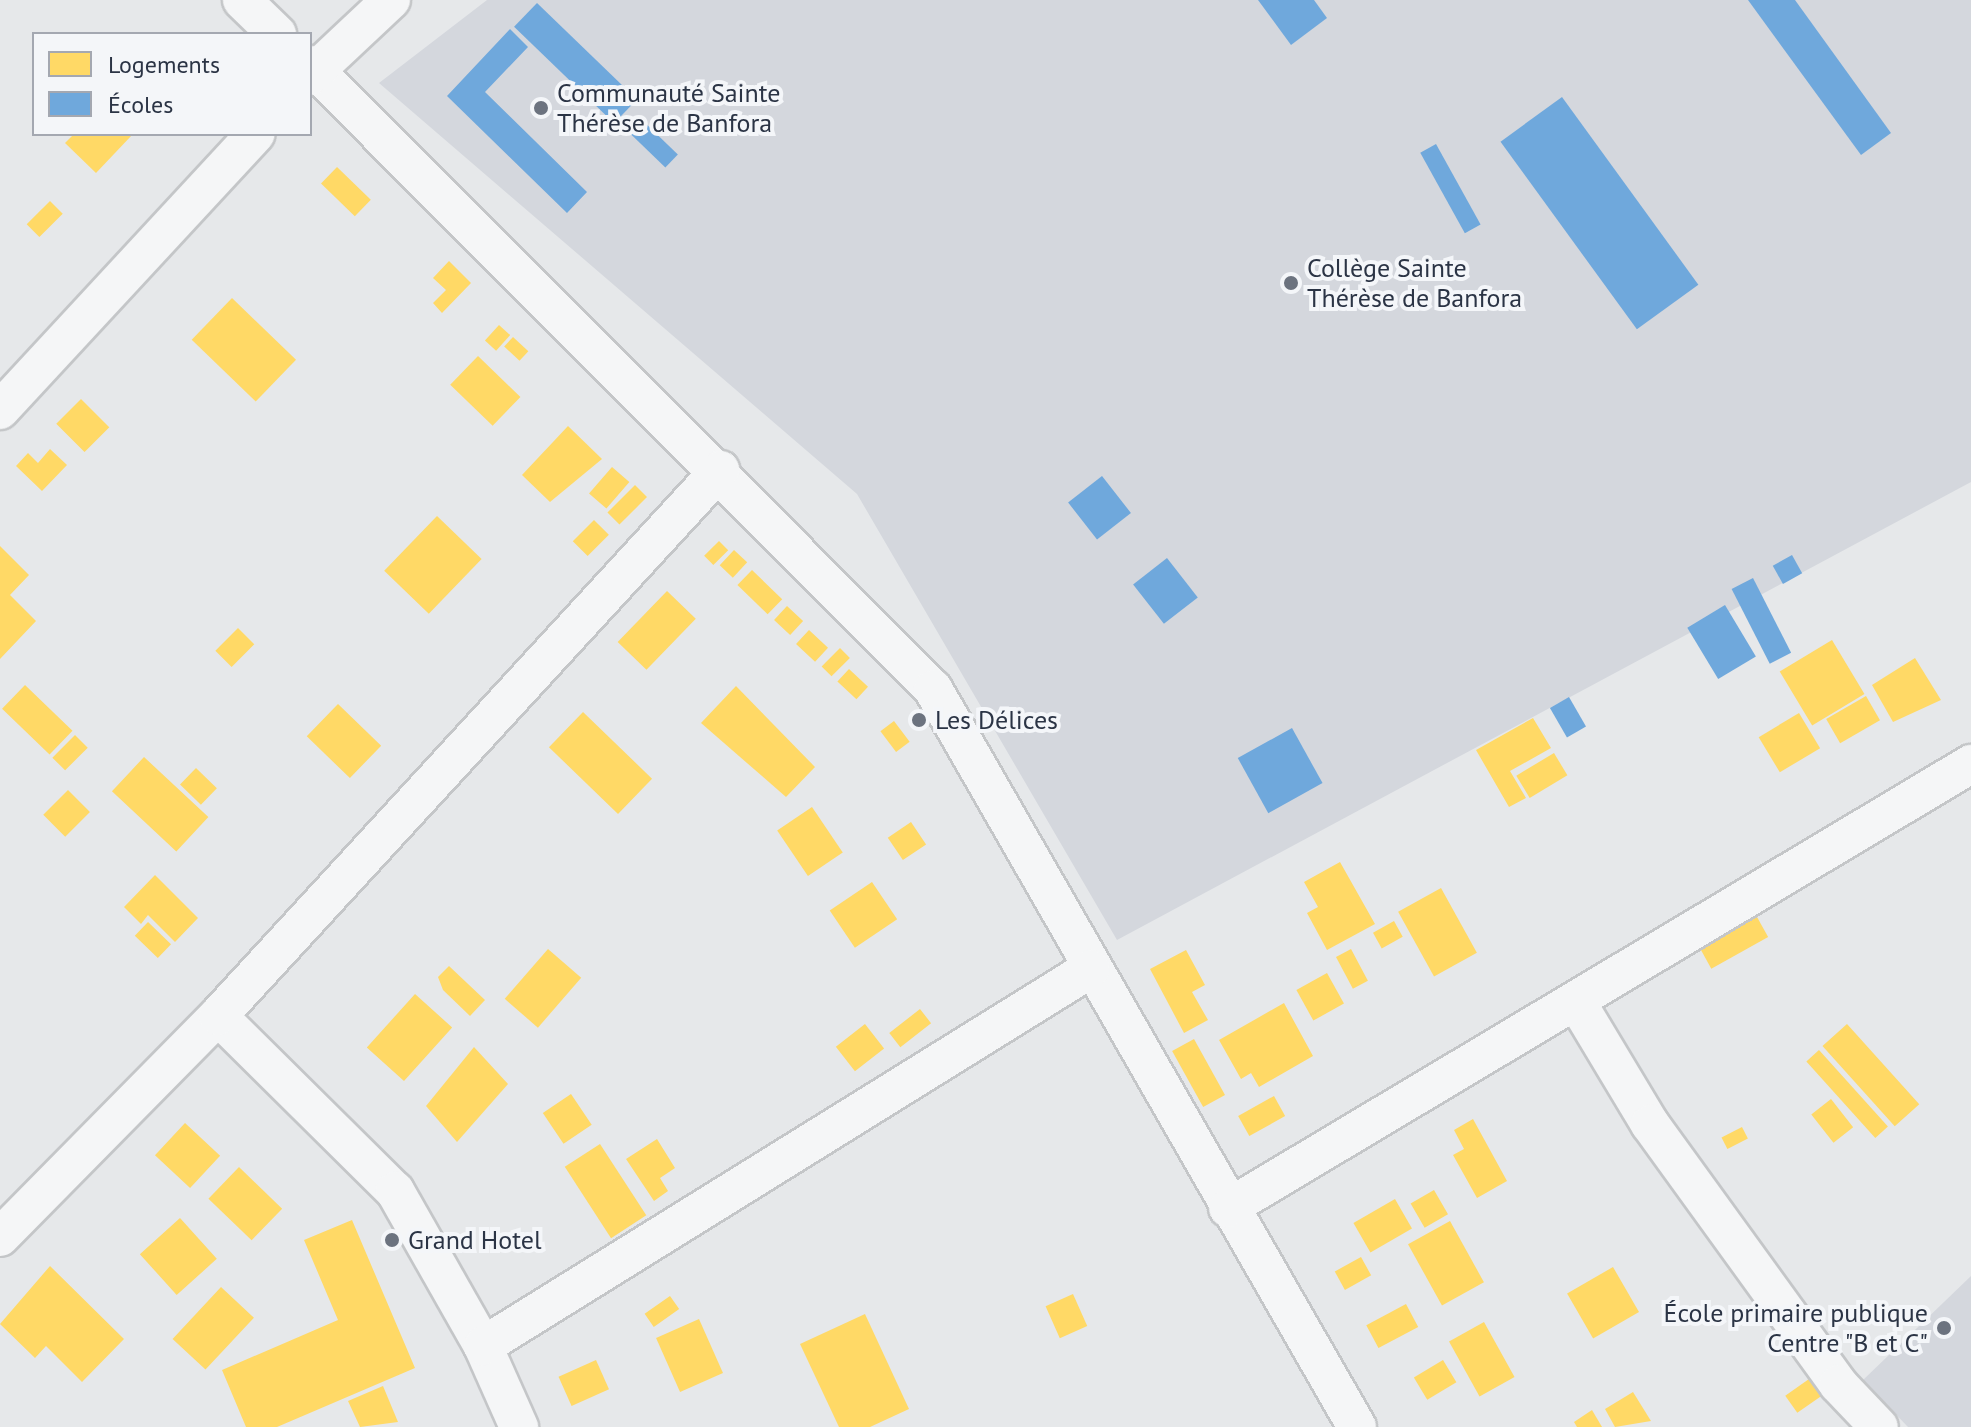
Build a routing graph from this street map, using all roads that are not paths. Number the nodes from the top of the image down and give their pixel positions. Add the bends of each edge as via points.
1 (242, 0) edge
2 (391, 0) edge
3 (275, 32) edge
4 (312, 71) edge
5 (254, 136) edge
6 (0, 410) edge
7 (720, 470) junction
8 (1971, 764) edge
9 (1090, 969) junction
10 (1576, 1001) junction
11 (218, 1016) junction
12 (1228, 1208) junction
13 (0, 1237) edge
14 (483, 1346) junction
15 (519, 1427) edge
16 (1357, 1427) edge
17 (1879, 1427) edge

1 - 3 street
2 - 4 street
4 - 7 street
5 - 6 street
7 - 9 street via 933,689
7 - 11 street
8 - 10 street
9 - 12 street
9 - 14 street
10 - 12 street
10 - 17 street via 1650,1124 1838,1384
11 - 13 street
11 - 14 street via 395,1191
12 - 16 street
14 - 15 street

